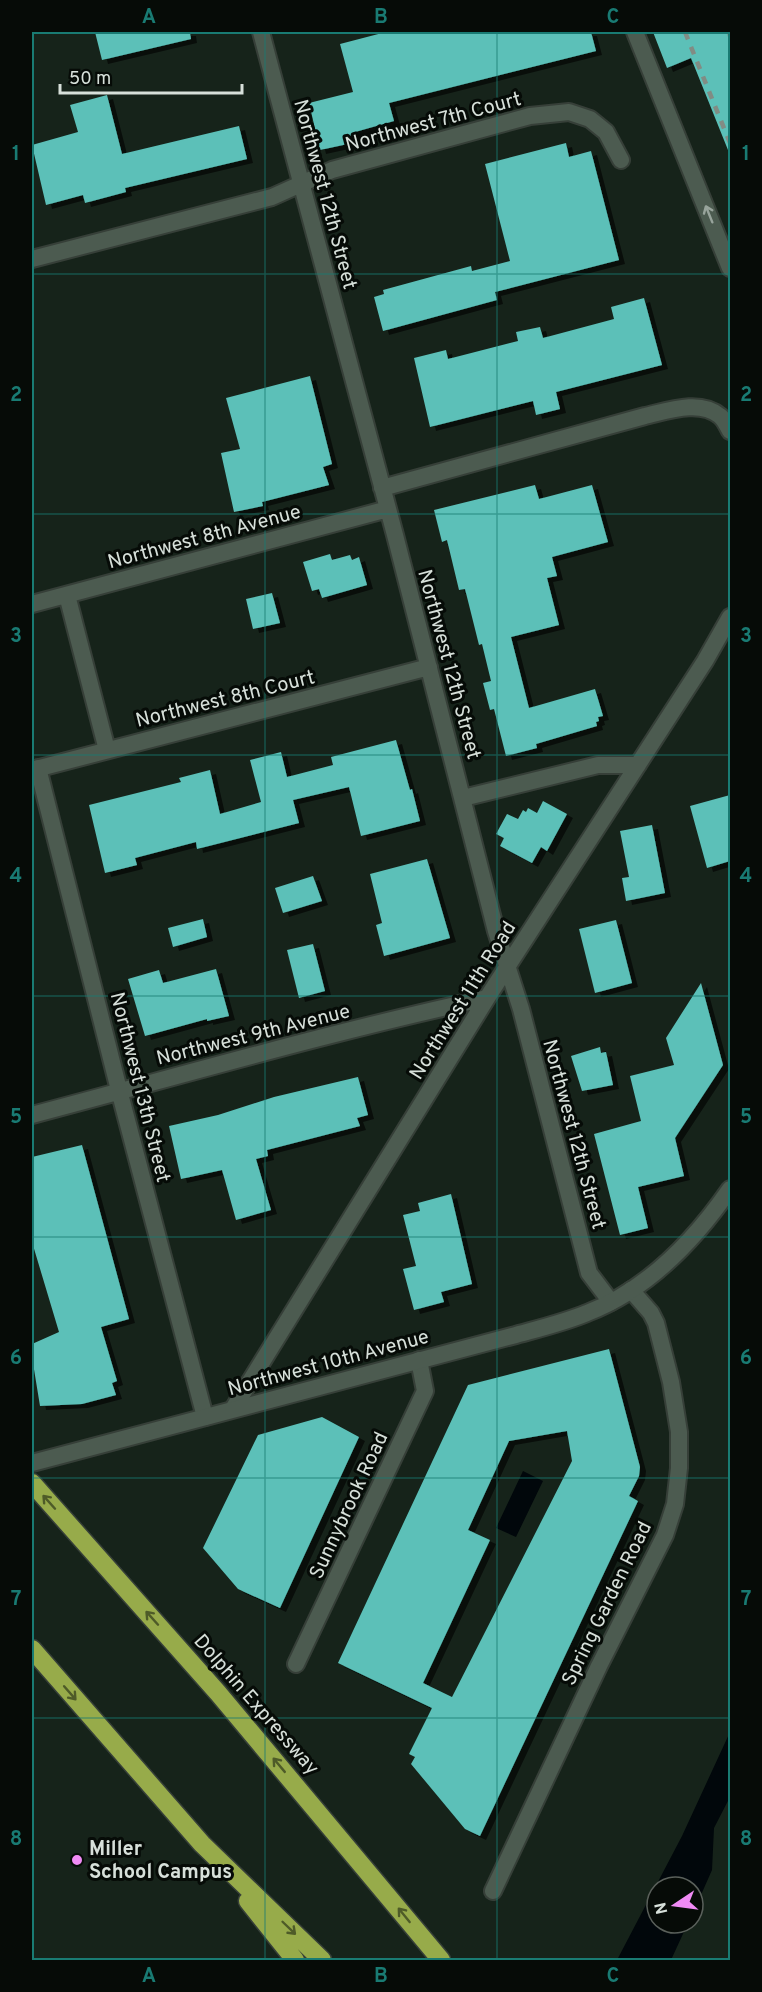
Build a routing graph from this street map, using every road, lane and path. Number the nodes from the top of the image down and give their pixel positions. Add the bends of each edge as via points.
1 (261, 32) edge
2 (635, 32) edge
3 (621, 160) dead end
4 (302, 183) junction
5 (32, 259) edge
6 (730, 268) edge
7 (730, 432) edge
8 (382, 488) junction
9 (388, 509) junction
10 (67, 595) junction
11 (32, 604) edge
12 (730, 617) edge
13 (429, 667) junction
14 (107, 750) junction
15 (638, 765) junction
16 (35, 769) edge
17 (463, 798) junction
18 (508, 966) junction
19 (487, 999) junction
20 (119, 1090) junction
21 (32, 1115) edge
22 (730, 1189) edge
23 (632, 1290) junction
24 (611, 1302) junction
25 (419, 1360) junction
26 (233, 1409) junction
27 (205, 1417) junction
28 (32, 1463) edge
29 (32, 1483) edge
30 (32, 1648) edge
31 (296, 1664) dead end
32 (202, 1844) junction
33 (493, 1891) dead end
34 (295, 1960) edge
35 (322, 1960) edge
36 (441, 1960) edge

1 - 4 street, Northwest 12th Street
6 -> 2 street
3 - 4 street, Northwest 7th Court via 606,132 590,119 569,112 549,113 332,170
4 - 5 street, Northwest 7th Court via 272,197
4 - 8 street, Northwest 12th Street
7 - 8 street via 719,416 704,408 683,408
8 - 9 street, Northwest 12th Street
9 - 10 street, Northwest 8th Avenue
9 - 13 street, Northwest 12th Street
10 - 11 street, Northwest 8th Avenue
10 - 14 street
12 - 15 street, Northwest 11th Road
13 - 14 street, Northwest 8th Court
13 - 17 street, Northwest 12th Street
14 - 16 street, Northwest 8th Court
15 - 17 street via 598,765
15 - 18 street, Northwest 11th Road
16 - 20 street, Northwest 13th Street
17 - 18 street, Northwest 12th Street
18 - 19 street, Northwest 11th Road
18 - 24 street, Northwest 12th Street via 589,1273
19 - 20 street, Northwest 9th Avenue
19 - 26 street, Northwest 11th Road
20 - 21 street, Northwest 9th Avenue
20 - 27 street, Northwest 13th Street
22 - 23 street, Northwest 10th Avenue via 683,1247
23 - 24 street, Northwest 10th Avenue
23 - 33 street, Spring Garden Road via 656,1323 672,1391 679,1431 675,1504 665,1535
24 - 25 street, Northwest 10th Avenue via 550,1326
25 - 26 street, Northwest 10th Avenue
25 - 31 street, Sunnybrook Road via 425,1391
26 - 27 street, Northwest 10th Avenue
27 - 28 street, Northwest 10th Avenue
36 -> 29 highway, Dolphin Expressway via 226,1701
30 -> 32 highway
32 - 34 highway
32 -> 35 highway

